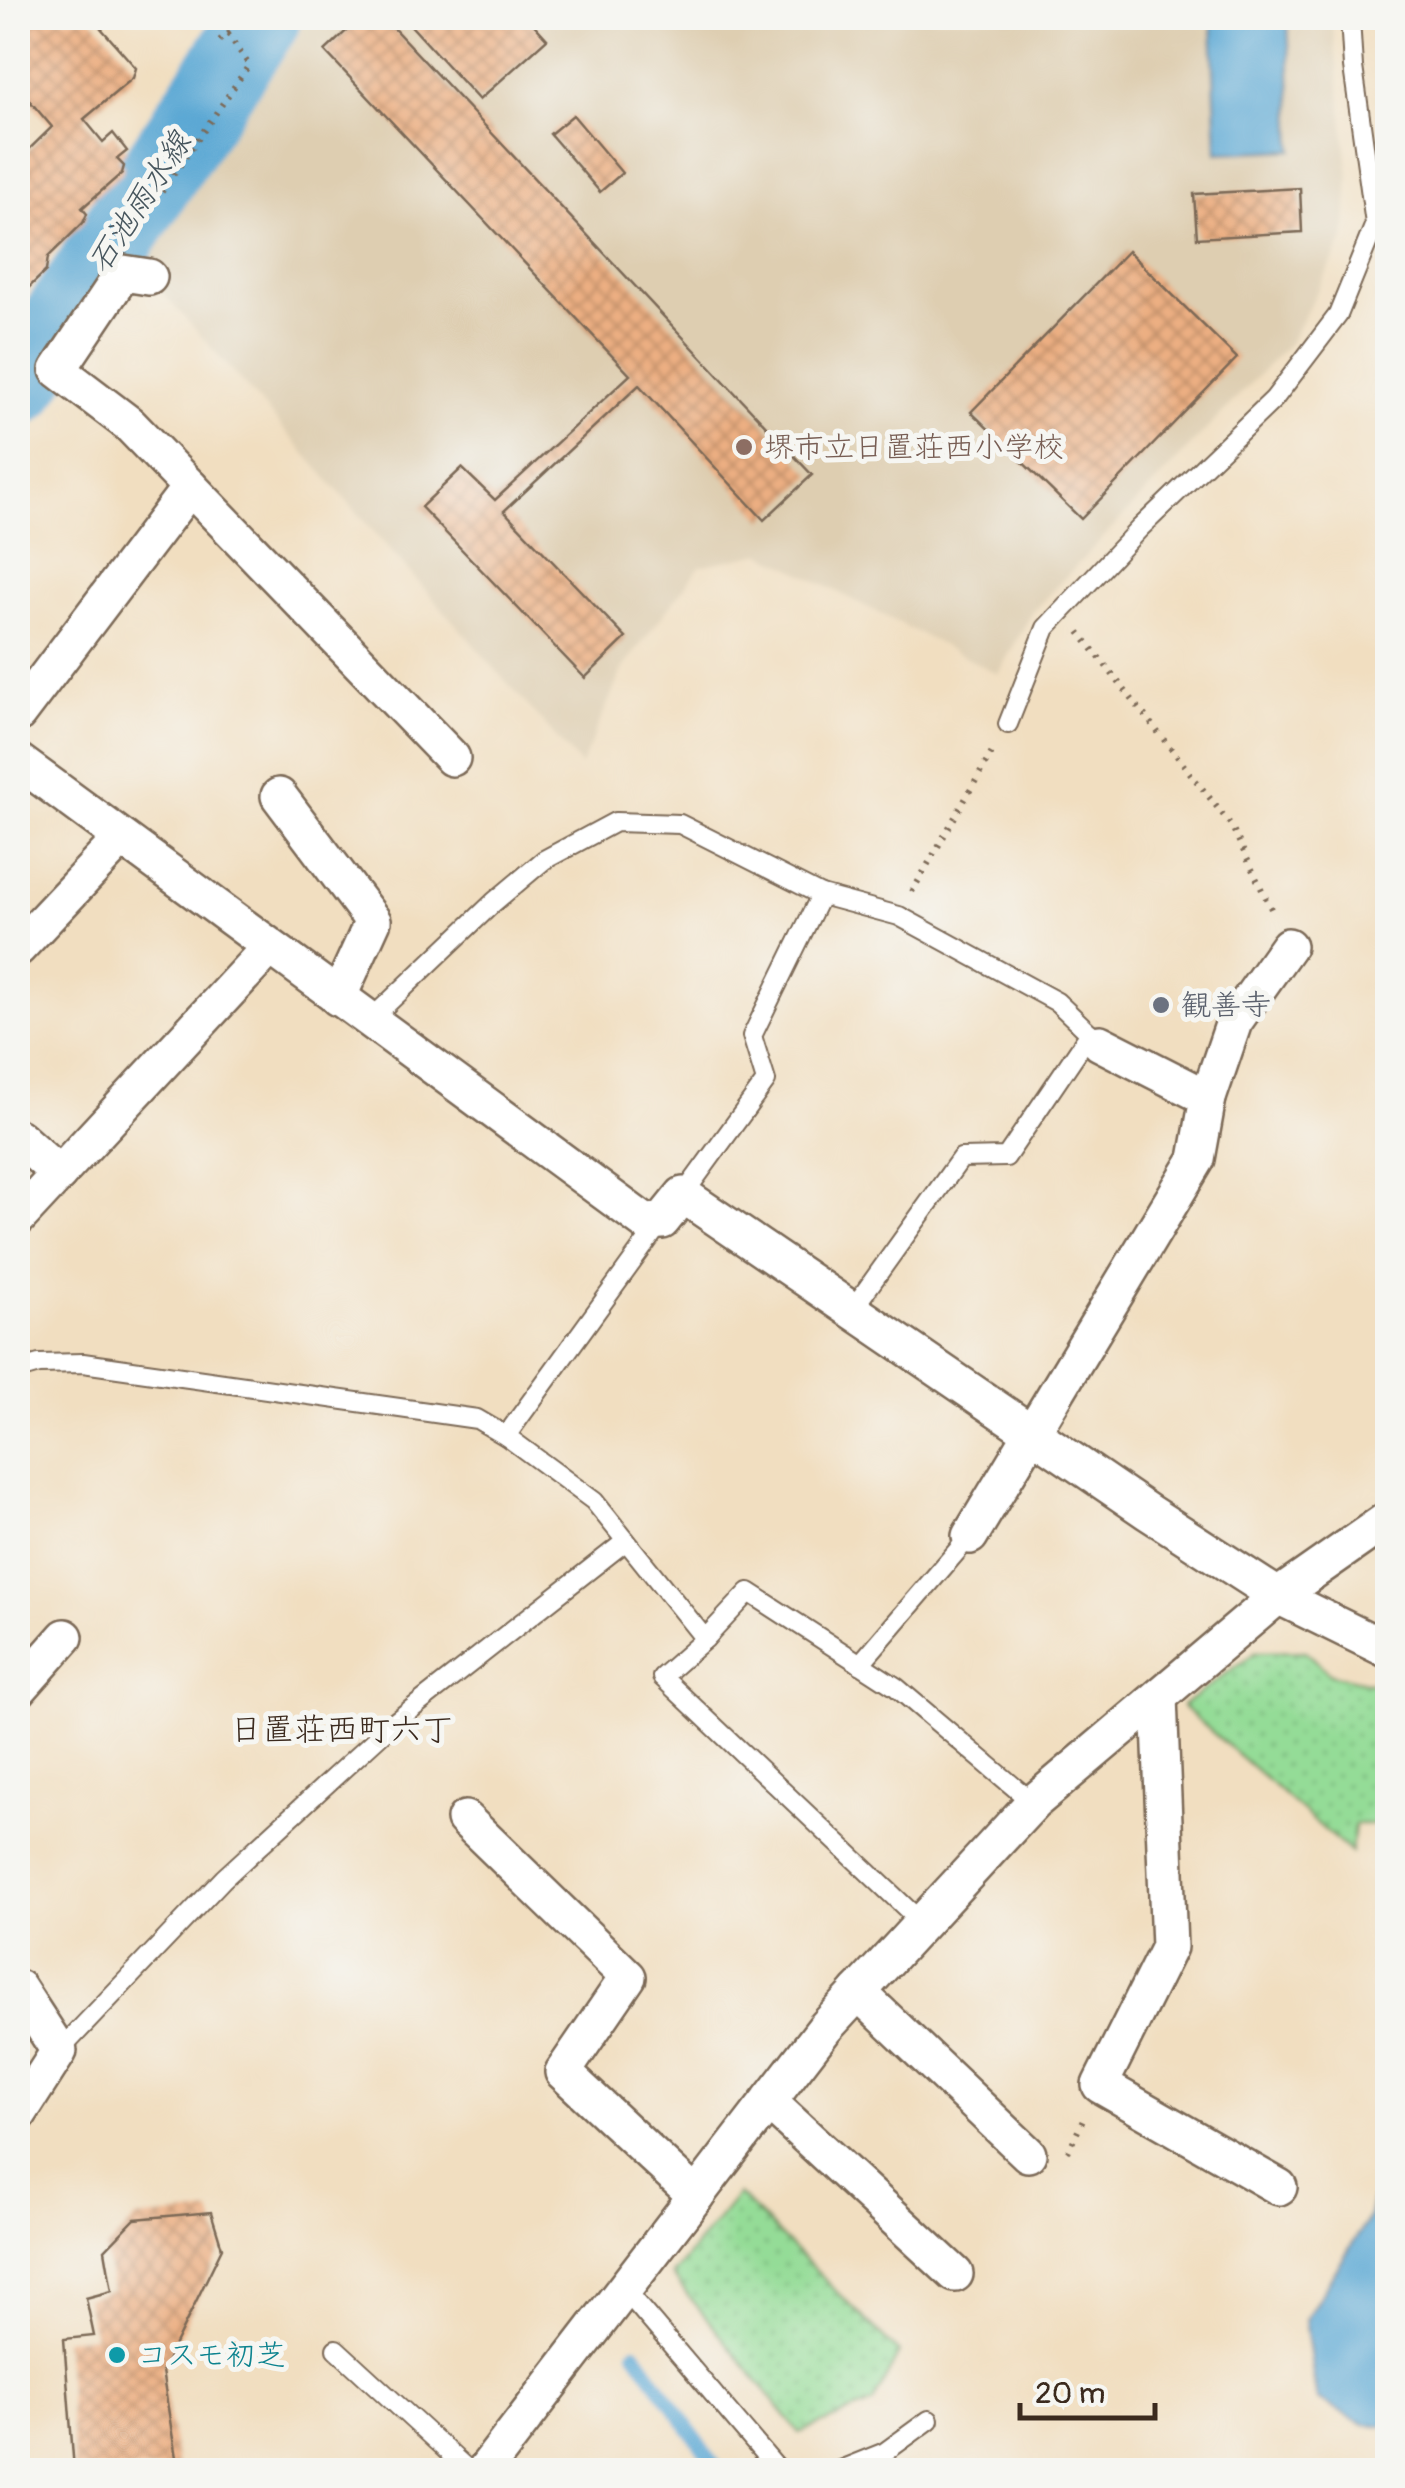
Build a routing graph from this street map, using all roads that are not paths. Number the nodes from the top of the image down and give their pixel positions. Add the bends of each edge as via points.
1 (1350, 18) edge
2 (136, 275) road end
3 (190, 486) junction
4 (18, 714) edge
5 (1008, 724) road end
6 (452, 758) dead end
7 (18, 761) edge
8 (279, 796) dead end
9 (122, 838) junction
10 (821, 894) junction
11 (1288, 946) road end
12 (18, 948) edge
13 (269, 948) junction
14 (338, 998) junction
15 (369, 1021) junction
16 (1095, 1038) junction
17 (1208, 1098) junction
18 (18, 1137) edge
19 (59, 1174) junction
20 (672, 1208) junction
21 (18, 1218) edge
22 (852, 1310) junction
23 (18, 1370) edge
24 (1031, 1432) junction
25 (506, 1436) junction
26 (1388, 1519) edge
27 (970, 1536) joint
28 (626, 1542) junction
29 (1278, 1596) junction
30 (65, 1637) dead end
31 (705, 1639) junction
32 (1388, 1650) edge
33 (860, 1664) junction
34 (18, 1690) edge
35 (1159, 1697) junction
36 (1033, 1803) junction
37 (465, 1819) dead end
38 (922, 1924) junction
39 (18, 1988) edge
40 (858, 1992) junction
41 (58, 2051) junction
42 (768, 2102) junction
43 (18, 2115) edge
44 (1028, 2154) dead end
45 (1279, 2187) dead end
46 (696, 2196) junction
47 (954, 2274) dead end
48 (624, 2289) junction
49 (336, 2349) dead end
50 (929, 2420) dead end
51 (468, 2470) edge
52 (485, 2470) edge
53 (778, 2470) edge
54 (840, 2470) edge

1 - 5 lane via 1375,224 1338,315 1274,398 1046,628
2 - 3 street via 58,370 130,424
3 - 4 street
3 - 6 street
7 - 9 street
8 - 14 street via 374,922
9 - 12 street
9 - 13 street
10 - 15 lane via 680,824 615,822 544,860
10 - 16 lane via 899,916 1057,1002
10 - 20 lane via 752,1036 766,1081
11 - 17 street via 1234,1022
13 - 14 street
13 - 19 street
14 - 15 street
15 - 20 street via 645,1222
16 - 17 street
16 - 22 lane via 1006,1157 961,1158
17 - 24 street via 1196,1159
18 - 19 street
19 - 21 street
20 - 22 street
20 - 25 lane
22 - 24 street
23 - 25 lane via 83,1363 477,1419
24 - 27 street
24 - 29 street
25 - 28 lane via 594,1500
26 - 29 street
27 - 33 lane
28 - 31 lane
28 - 41 lane via 392,1726 224,1878
29 - 32 street
29 - 35 street
30 - 34 street
31 - 33 lane via 749,1592
31 - 38 lane via 662,1676
33 - 36 lane
35 - 36 street
35 - 45 street via 1169,1947 1100,2085
36 - 38 street
37 - 46 street via 628,1977 562,2072
38 - 40 street
39 - 41 street
40 - 42 street
40 - 44 street
41 - 43 street
42 - 46 street
42 - 47 street
46 - 48 street
48 - 52 street
48 - 53 lane
49 - 51 lane
50 - 54 lane via 885,2452

